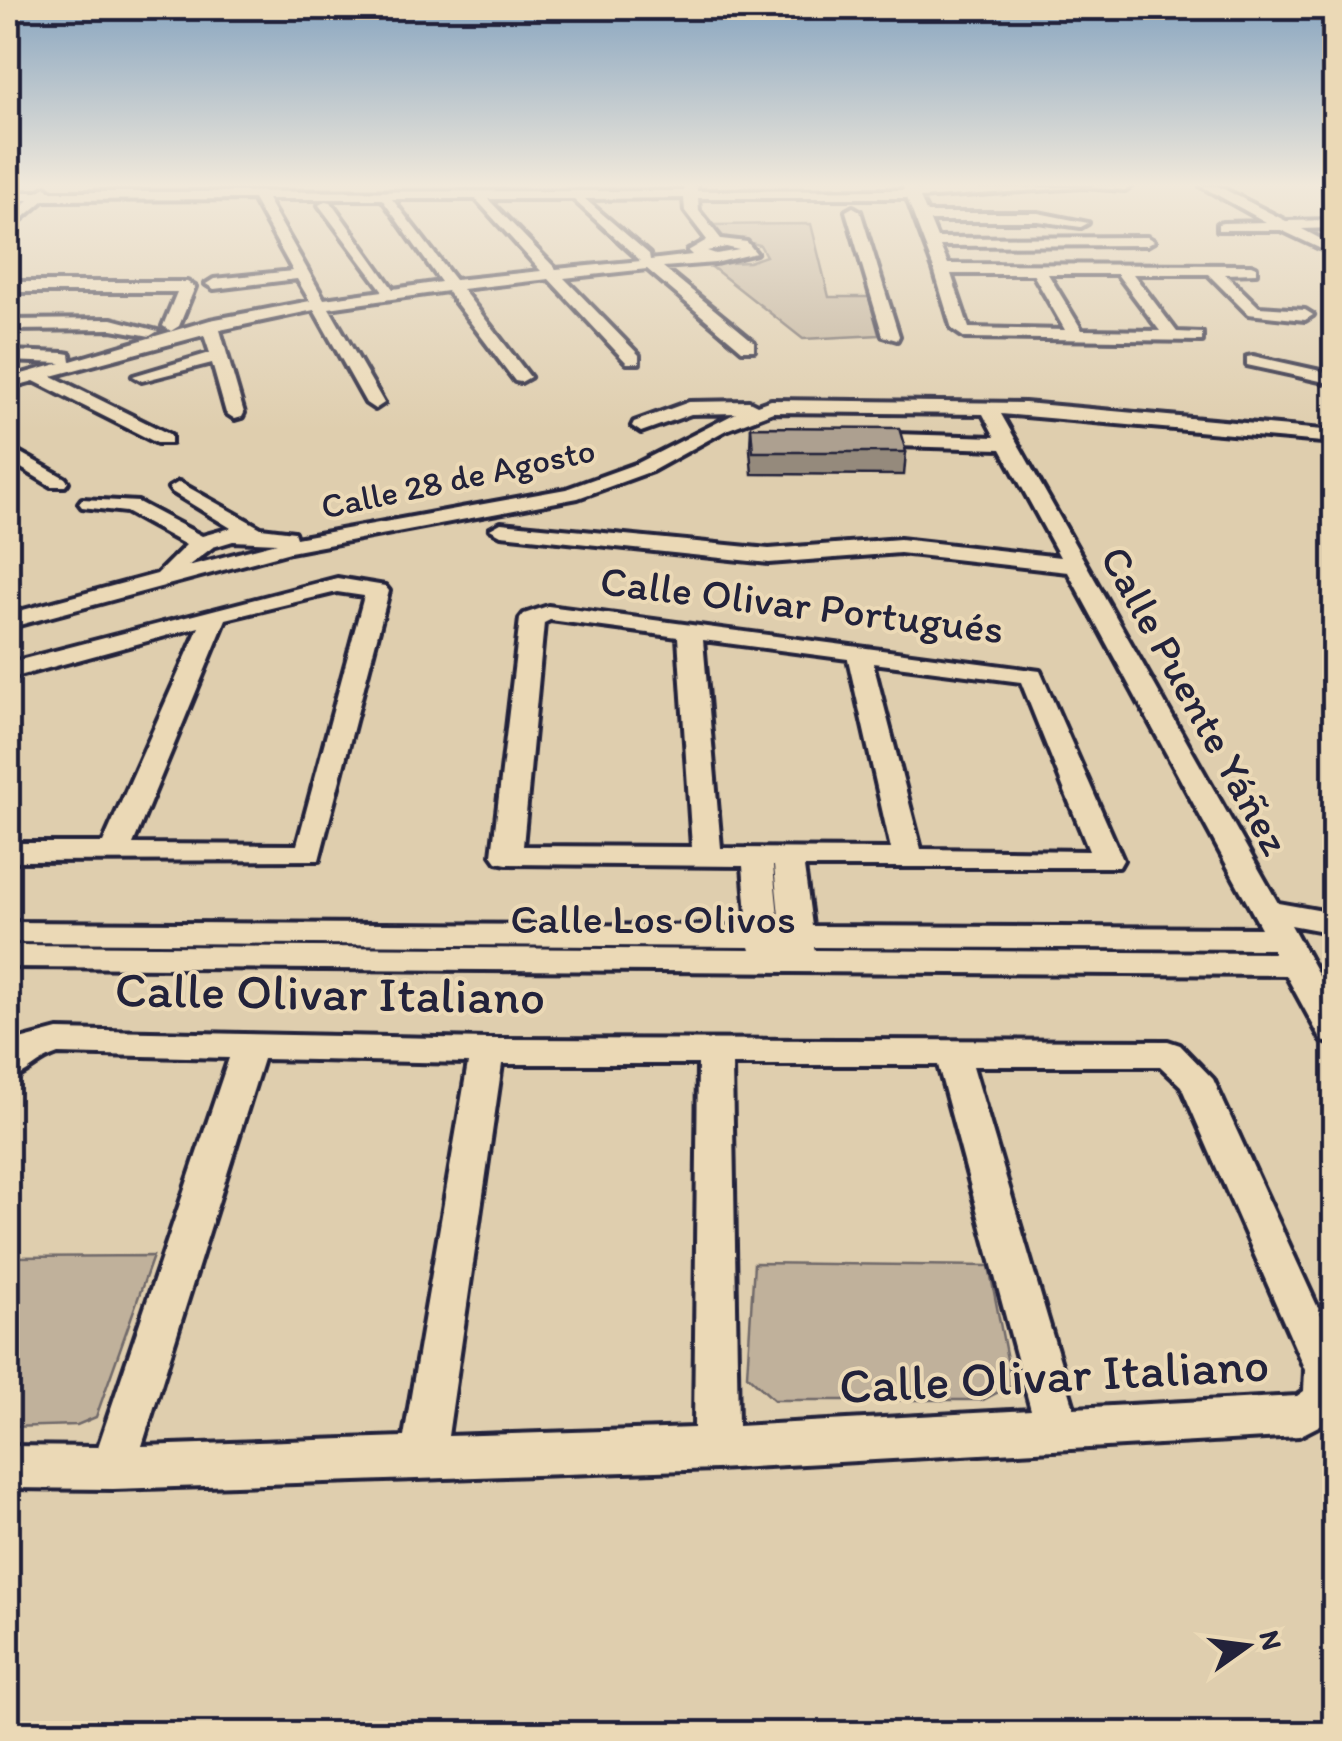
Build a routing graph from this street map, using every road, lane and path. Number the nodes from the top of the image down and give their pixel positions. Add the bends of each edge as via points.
1 (301, 267) edge
2 (372, 267) edge
3 (439, 267) edge
4 (546, 267) edge
5 (592, 267) edge
6 (654, 267) edge
7 (869, 267) edge
8 (942, 268) joint
9 (1038, 269) junction
10 (1122, 270) junction
11 (1212, 270) junction
12 (1251, 270) dead end
13 (550, 272) junction
14 (304, 274) junction
15 (451, 283) junction
16 (214, 284) dead end
17 (8, 287) edge
18 (387, 287) junction
19 (319, 299) junction
20 (1304, 315) dead end
21 (8, 325) edge
22 (210, 325) junction
23 (171, 326) junction
24 (150, 331) junction
25 (891, 336) dead end
26 (1076, 336) junction
27 (1172, 336) junction
28 (1196, 337) dead end
29 (748, 346) dead end
30 (8, 356) edge
31 (220, 356) junction
32 (633, 359) dead end
33 (68, 360) junction
34 (1253, 361) dead end
35 (8, 371) edge
36 (35, 375) junction
37 (142, 376) dead end
38 (522, 377) dead end
39 (1334, 378) edge
40 (8, 383) edge
41 (375, 403) dead end
42 (771, 406) junction
43 (988, 407) junction
44 (236, 413) dead end
45 (641, 426) dead end
46 (1334, 437) edge
47 (848, 438) edge
48 (164, 439) dead end
49 (1008, 443) junction
50 (8, 452) edge
51 (58, 482) dead end
52 (179, 488) dead end
53 (88, 503) dead end
54 (501, 529) dead end
55 (255, 534) junction
56 (316, 541) junction
57 (198, 543) junction
58 (1076, 566) junction
59 (166, 578) junction
60 (216, 615) junction
61 (8, 621) edge
62 (690, 632) junction
63 (859, 655) junction
64 (15, 669) edge
65 (8, 694) edge
66 (8, 852) edge
67 (114, 853) junction
68 (707, 856) junction
69 (772, 857) junction
70 (908, 858) junction
71 (1334, 923) edge
72 (8, 932) edge
73 (1283, 938) junction
74 (765, 948) junction
75 (799, 949) junction
76 (8, 956) edge
77 (1334, 1032) edge
78 (250, 1046) junction
79 (486, 1051) junction
80 (714, 1051) junction
81 (952, 1053) junction
82 (8, 1068) edge
83 (1058, 1429) junction
84 (716, 1448) junction
85 (423, 1456) junction
86 (8, 1467) edge
87 (113, 1468) junction

1 - 14 street
2 - 18 street
3 - 15 street
4 - 13 street
5 - 13 street
6 - 29 street
7 - 25 street
8 - 9 street
8 - 26 street via 960,329 968,334
9 - 10 street
9 - 26 street
10 - 11 street
10 - 27 street
11 - 12 street
11 - 20 street via 1254,311
13 - 15 street
13 - 32 street
14 - 16 street
14 - 19 street
15 - 18 street
15 - 19 street
15 - 38 street
17 - 23 street via 187,287
18 - 19 street
19 - 22 street
19 - 23 street
19 - 41 street
21 - 24 street via 126,324
22 - 31 street
22 - 33 street
23 - 24 street
24 - 33 street
26 - 27 street
27 - 28 street
30 - 33 street
31 - 37 street
31 - 44 street
33 - 35 street
33 - 36 street
34 - 39 street
36 - 40 street
36 - 48 street
42 - 43 street, Calle 28 de Agosto
42 - 45 street via 688,408
42 - 56 street, Calle 28 de Agosto via 645,467 571,494
43 - 46 street, Calle 28 de Agosto
43 - 49 street, Calle Puente Yáñez
47 - 49 street
49 - 58 street, Calle Puente Yáñez
50 - 51 street
52 - 55 street
53 - 57 street via 132,506
54 - 58 street via 769,556 900,546
55 - 56 street
55 - 57 street
56 - 59 street, Calle 28 de Agosto
57 - 59 street
58 - 73 street, Calle Puente Yáñez
59 - 61 street, Calle 28 de Agosto
60 - 64 street
60 - 67 street
60 - 67 street via 327,585 377,591 309,854
62 - 63 street, Calle Olivar Portugués
62 - 68 street
62 - 68 street, Calle Olivar Portugués via 548,613 532,619 507,856
63 - 70 street
63 - 70 street, Calle Olivar Portugués via 1030,676 1108,860
64 - 65 street
66 - 67 street
68 - 69 street, Calle Olivar Portugués
69 - 70 street, Calle Olivar Portugués
69 - 74 street
69 - 75 street
71 - 73 street, Calle Los Olivos
72 - 74 street, Calle Los Olivos
73 - 75 street, Calle Los Olivos
73 - 77 street, Calle Puente Yáñez
74 - 75 street, Calle Los Olivos
74 - 76 street, Calle Los Olivos
78 - 79 street, Calle Olivar Italiano
78 - 82 street, Calle Olivar Italiano via 58,1042 28,1050
78 - 87 street
79 - 80 street, Calle Olivar Italiano
79 - 85 street
80 - 81 street, Calle Olivar Italiano
80 - 84 street
81 - 83 street
81 - 83 street, Calle Olivar Italiano via 1155,1051 1179,1060 1196,1079 1326,1370 1322,1404 1300,1416
83 - 84 street, Calle Olivar Italiano
84 - 85 street, Calle Olivar Italiano
85 - 87 street, Calle Olivar Italiano
86 - 87 street, Calle Olivar Italiano

